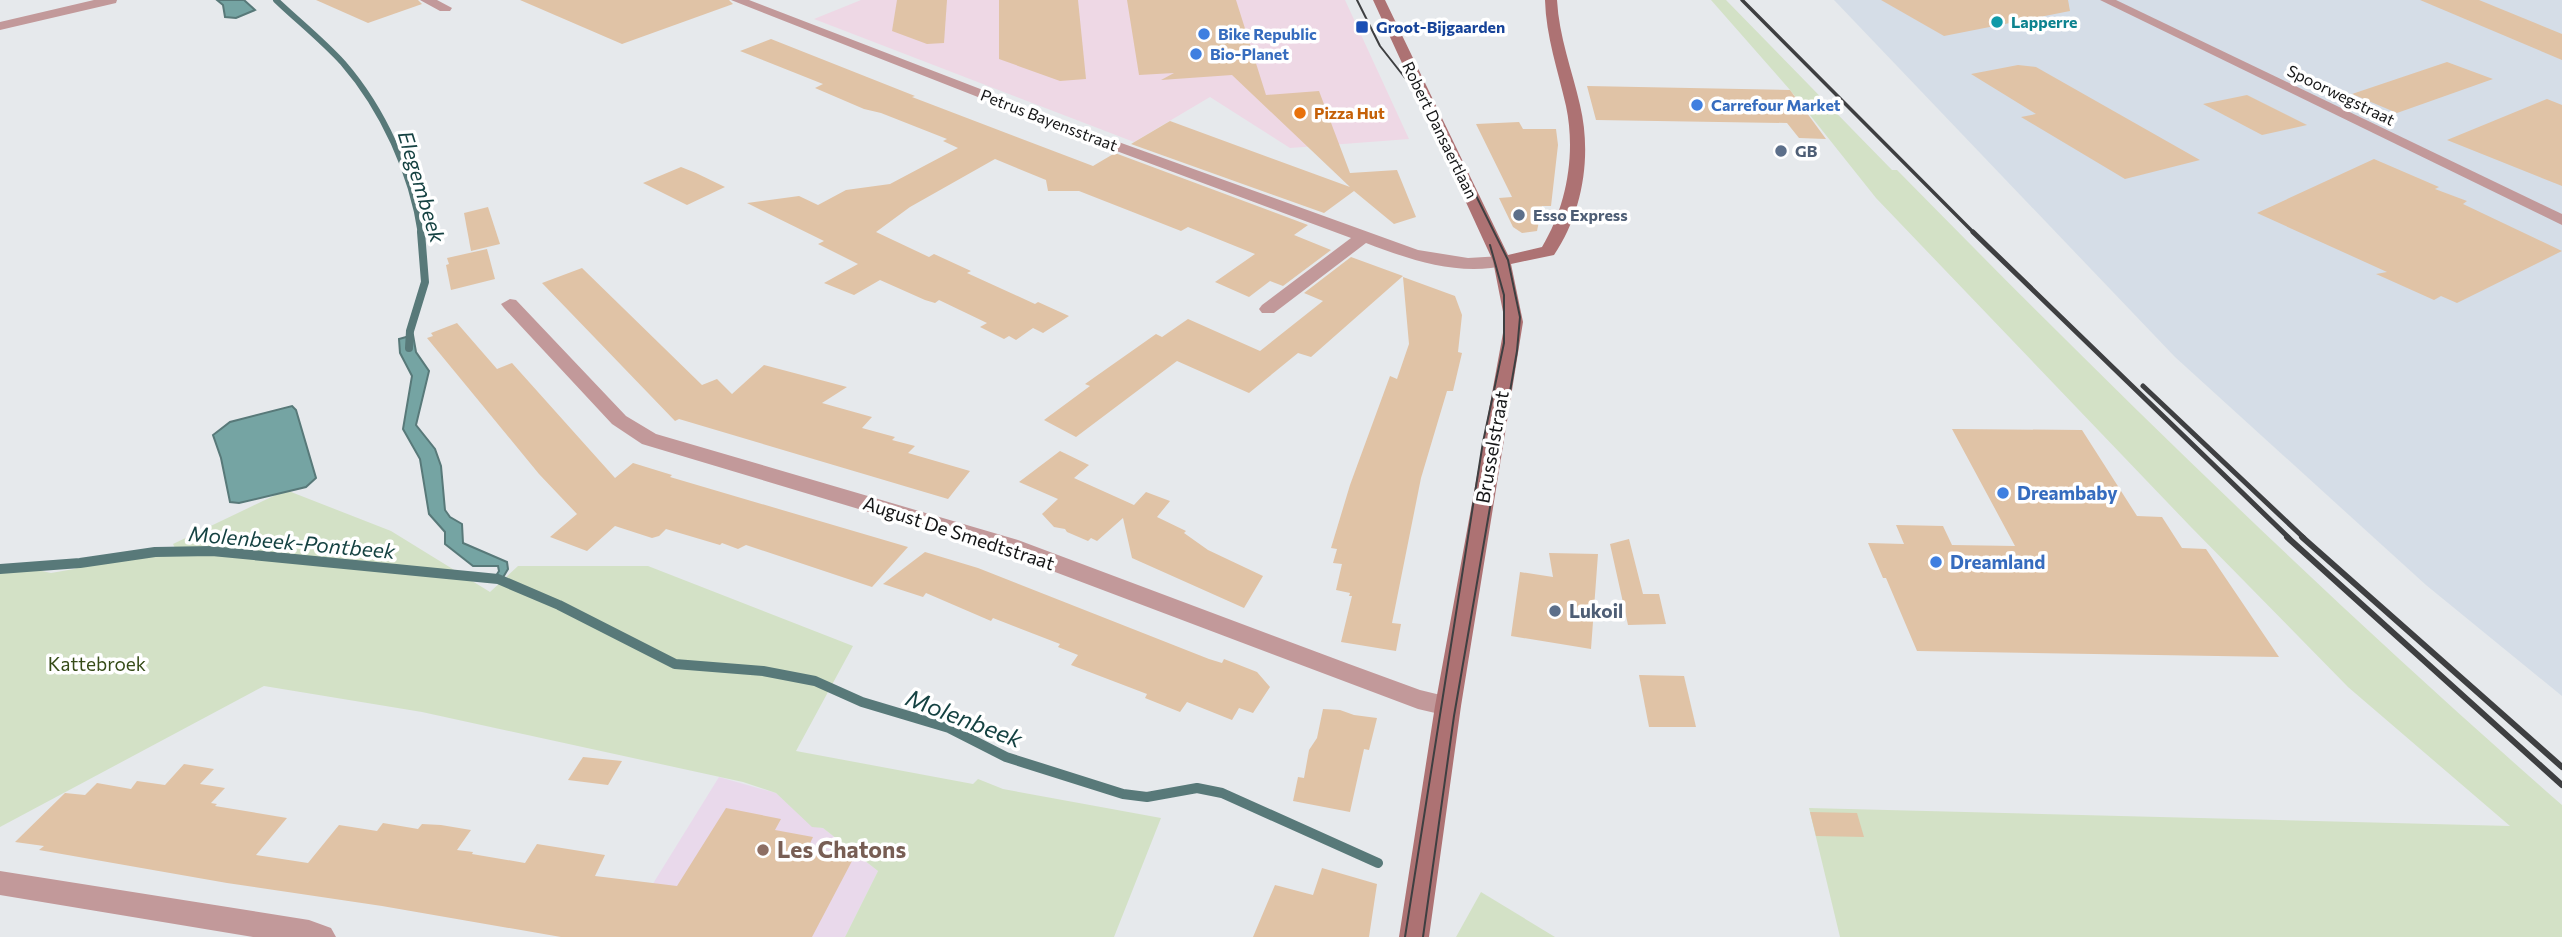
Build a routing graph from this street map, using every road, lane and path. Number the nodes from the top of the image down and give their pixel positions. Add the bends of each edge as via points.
1 (111, 0) edge
2 (426, 0) edge
3 (737, 0) edge
4 (1379, 0) edge
5 (1551, 0) edge
6 (2106, 0) edge
7 (445, 8) dead end
8 (0, 26) edge
9 (2562, 220) edge
10 (1363, 237) junction
11 (1502, 261) junction
12 (510, 304) dead end
13 (1268, 309) dead end
14 (1448, 706) junction
15 (0, 883) edge
16 (321, 937) edge
17 (1414, 937) edge

1 - 8 street
2 - 7 street
3 - 10 street, Petrus Bayensstraat
4 - 11 street, Robert Dansaertlaan
5 - 11 street via 1576,123 1575,179 1560,235 1548,251
6 - 9 street, Spoorwegstraat
10 - 11 street, Petrus Bayensstraat via 1440,261
10 - 13 street
11 - 14 street, Brusselstraat via 1512,304 1512,335
12 - 14 street, August De Smedtstraat via 619,420 649,439 1010,546 1339,671
14 - 17 street, Brusselstraat
15 - 16 street

